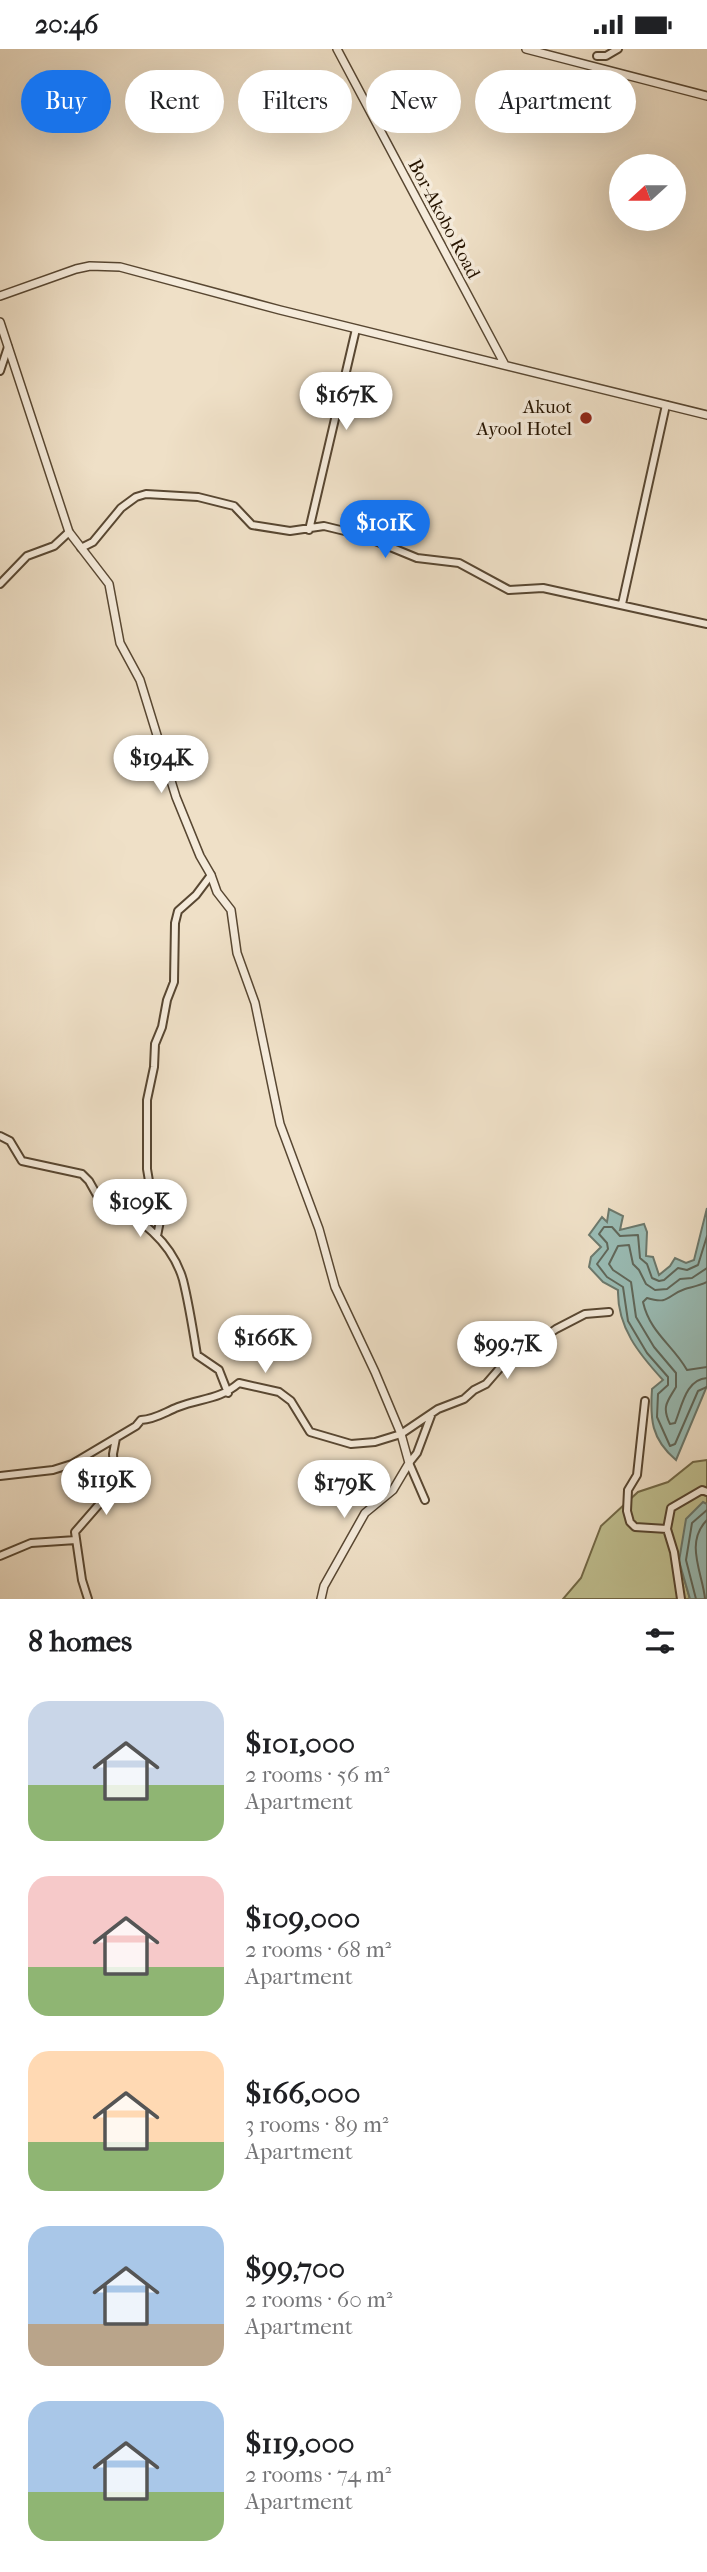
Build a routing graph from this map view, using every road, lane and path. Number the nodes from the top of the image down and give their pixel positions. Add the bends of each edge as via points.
1 (337, 49) edge
2 (526, 49) edge
3 (618, 49) edge
4 (597, 53) edge
5 (596, 66) junction
6 (707, 96) edge
7 (0, 296) edge
8 (0, 322) edge
9 (356, 329) junction
10 (8, 347) junction
11 (505, 365) junction
12 (0, 371) edge
13 (666, 405) junction
14 (707, 415) edge
15 (309, 530) junction
16 (69, 532) junction
17 (81, 548) junction
18 (0, 584) edge
19 (622, 604) junction
20 (707, 624) edge
21 (212, 875) junction
22 (0, 1136) edge
23 (158, 1236) junction
24 (609, 1312) dead end
25 (228, 1393) junction
26 (645, 1401) dead end
27 (432, 1413) junction
28 (401, 1434) junction
29 (116, 1438) junction
30 (409, 1463) junction
31 (0, 1476) edge
32 (707, 1492) edge
33 (425, 1500) dead end
34 (667, 1529) junction
35 (76, 1539) junction
36 (0, 1556) edge
37 (88, 1599) edge
38 (321, 1599) edge
39 (681, 1599) edge

1 - 11 street, Bor-Akobo Road
2 - 5 street
3 - 4 street via 606,56
4 - 5 street
5 - 6 street
7 - 9 street via 76,269 120,267
8 - 10 street
9 - 11 street
9 - 15 street
10 - 12 street
10 - 16 street
11 - 13 street
13 - 14 street
13 - 19 street
15 - 17 street via 252,525 234,506 146,493 121,508 93,542
15 - 19 street via 324,526 361,535 417,558 460,563 509,590 543,588
16 - 17 street
16 - 18 street via 54,546 27,556
17 - 21 street via 109,585 120,643 140,680 176,797
19 - 20 street
21 - 23 street via 178,911 174,982 155,1044 147,1100 147,1169 160,1221
21 - 28 street via 217,892 231,910 237,953 255,1003 280,1124 335,1287
22 - 23 street via 10,1141 22,1161 82,1174 103,1206 128,1215
23 - 25 street via 183,1280 197,1355 219,1370
24 - 27 street via 585,1314 556,1329 464,1399
25 - 28 street via 239,1383 279,1392 310,1432 334,1440 374,1442
25 - 29 street via 141,1420
26 - 34 street via 627,1511 635,1527
27 - 28 street
27 - 30 street
28 - 30 street
29 - 31 street via 72,1464
29 - 35 street via 115,1486 75,1532
30 - 33 street
30 - 38 street via 393,1490 365,1513
32 - 34 street via 702,1490 671,1508
34 - 39 street
35 - 36 street via 31,1543
35 - 37 street

